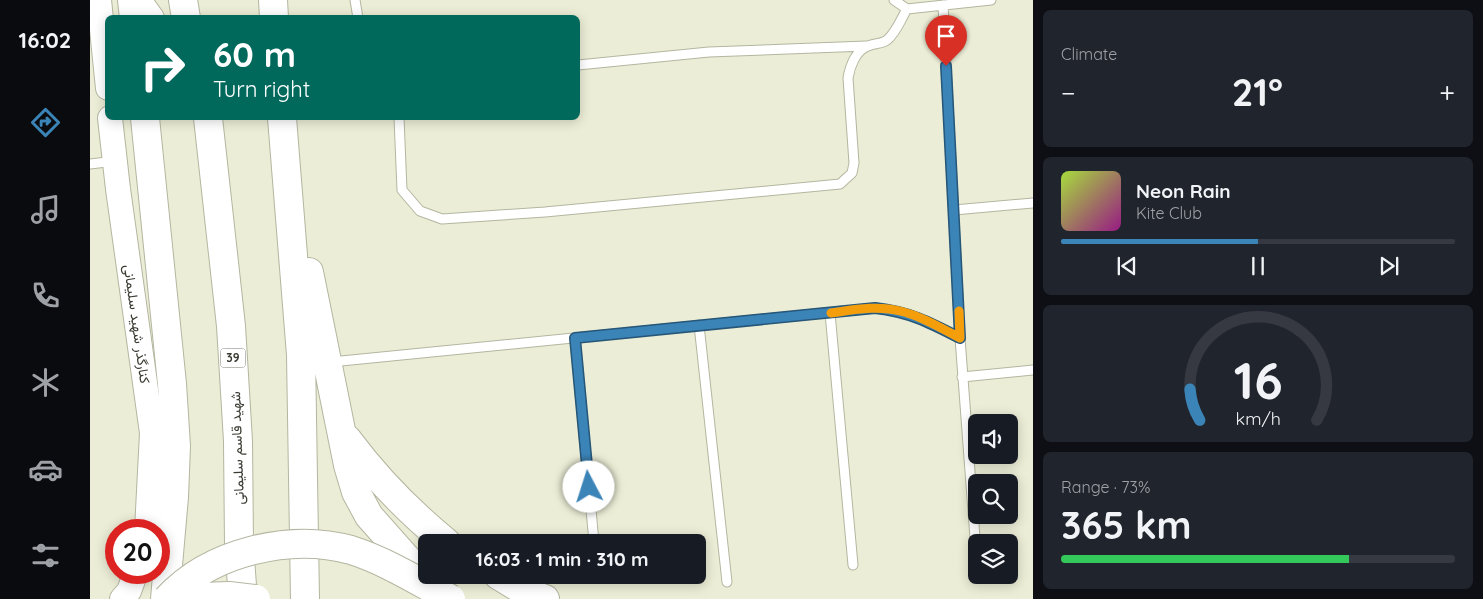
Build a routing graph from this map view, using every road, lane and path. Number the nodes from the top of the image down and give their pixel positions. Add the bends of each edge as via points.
1 (132, 0) edge
2 (139, 0) edge
3 (183, 0) edge
4 (272, 0) edge
5 (277, 0) edge
6 (355, 0) edge
7 (894, 0) edge
8 (991, 0) edge
9 (96, 2) edge
10 (943, 5) junction
11 (906, 9) junction
12 (134, 15) edge
13 (150, 15) edge
14 (186, 15) edge
15 (275, 15) edge
16 (276, 15) edge
17 (358, 15) edge
18 (866, 46) junction
19 (580, 65) edge
20 (105, 66) edge
21 (110, 120) edge
22 (144, 120) edge
23 (208, 120) edge
24 (282, 120) edge
25 (399, 120) edge
26 (115, 161) junction
27 (286, 161) junction
28 (90, 164) edge
29 (1033, 203) edge
30 (954, 210) junction
31 (830, 313) junction
32 (699, 326) junction
33 (575, 338) junction
34 (960, 338) junction
35 (328, 362) junction
36 (1033, 370) edge
37 (962, 377) junction
38 (341, 432) junction
39 (148, 519) edge
40 (437, 534) edge
41 (593, 534) edge
42 (975, 534) edge
43 (853, 566) dead end
44 (727, 582) dead end
45 (132, 584) edge
46 (513, 584) edge
47 (122, 599) edge
48 (166, 599) edge
49 (192, 599) edge
50 (243, 599) edge
51 (256, 599) edge
52 (305, 599) edge
53 (442, 599) edge
54 (451, 599) edge
55 (545, 599) edge

1 - 12 highway
2 - 13 street
3 - 14 highway
4 - 15 highway
5 - 16 street
6 - 17 lane
7 - 11 lane
8 - 10 lane
9 - 20 street
10 - 11 lane
10 - 30 lane
11 - 18 lane via 886,42
18 - 19 lane via 709,52
18 - 25 lane via 850,67 854,163 852,173 840,184 442,219 420,210 402,190
21 - 26 street, کنارگذر شهید سلیمانی
22 - 48 highway via 176,446
23 - 50 highway, شهید قاسم سلیمانی / 39 via 231,326 238,441 238,545
24 - 27 highway
26 - 28 lane
26 - 39 street, کنارگذر شهید سلیمانی via 152,433
27 - 35 highway
27 - 52 highway via 301,364
29 - 30 lane
30 - 34 lane
31 - 32 lane
31 - 34 lane via 875,308 900,311
31 - 43 lane
32 - 33 lane
32 - 44 lane
33 - 35 lane
33 - 41 lane
34 - 37 lane
35 - 38 highway
36 - 37 lane
37 - 42 lane
38 - 40 highway via 394,496
38 - 53 highway via 356,492 369,516
45 - 47 street
46 - 55 highway
48 - 54 highway, bridge via 201,571 228,559 254,550 307,544 353,551
49 - 51 highway, bridge via 229,596

